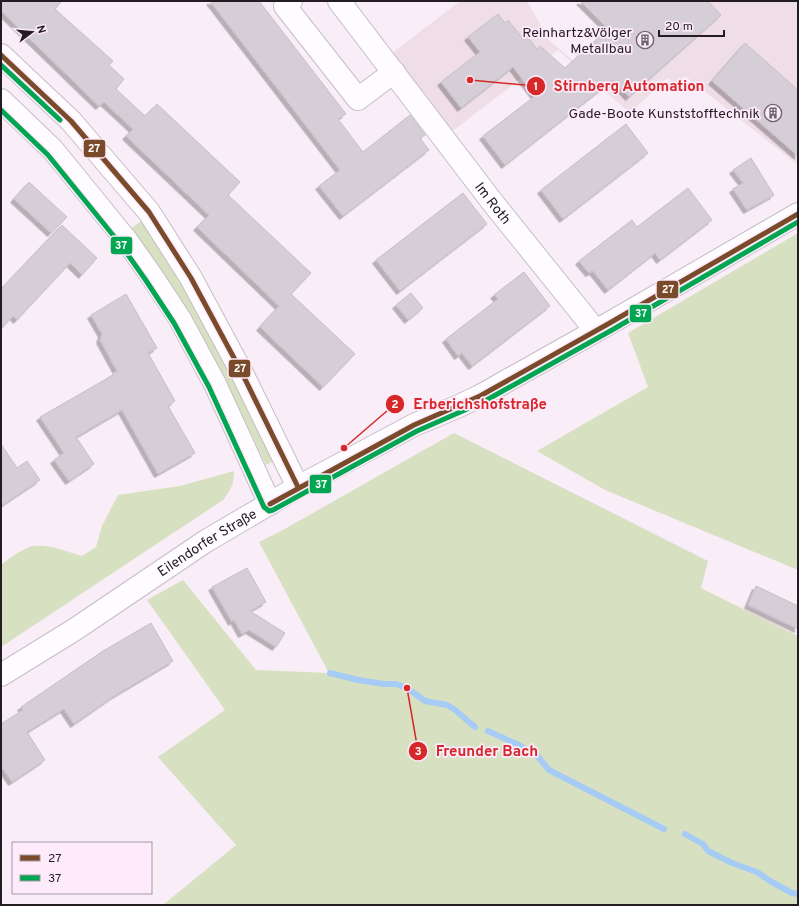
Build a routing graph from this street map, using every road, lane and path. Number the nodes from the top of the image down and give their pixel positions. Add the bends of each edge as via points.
1 (292, 1) edge
2 (339, 1) edge
3 (1, 55) edge
4 (394, 72) junction
5 (1, 100) edge
6 (798, 214) edge
7 (596, 330) junction
8 (298, 488) junction
9 (270, 504) junction
10 (1, 675) edge

1 - 4 street via 285,6 358,99
2 - 4 street, Im Roth
3 - 8 street via 71,121 149,212 213,318
4 - 7 street, Im Roth via 494,203
5 - 9 street via 53,150 127,241 151,275 180,319 215,384
6 - 7 street, Eilendorfer Straße
7 - 8 street, Eilendorfer Straße via 480,396 414,425
8 - 9 street, Eilendorfer Straße
9 - 10 street, Eilendorfer Straße via 206,541 74,630

